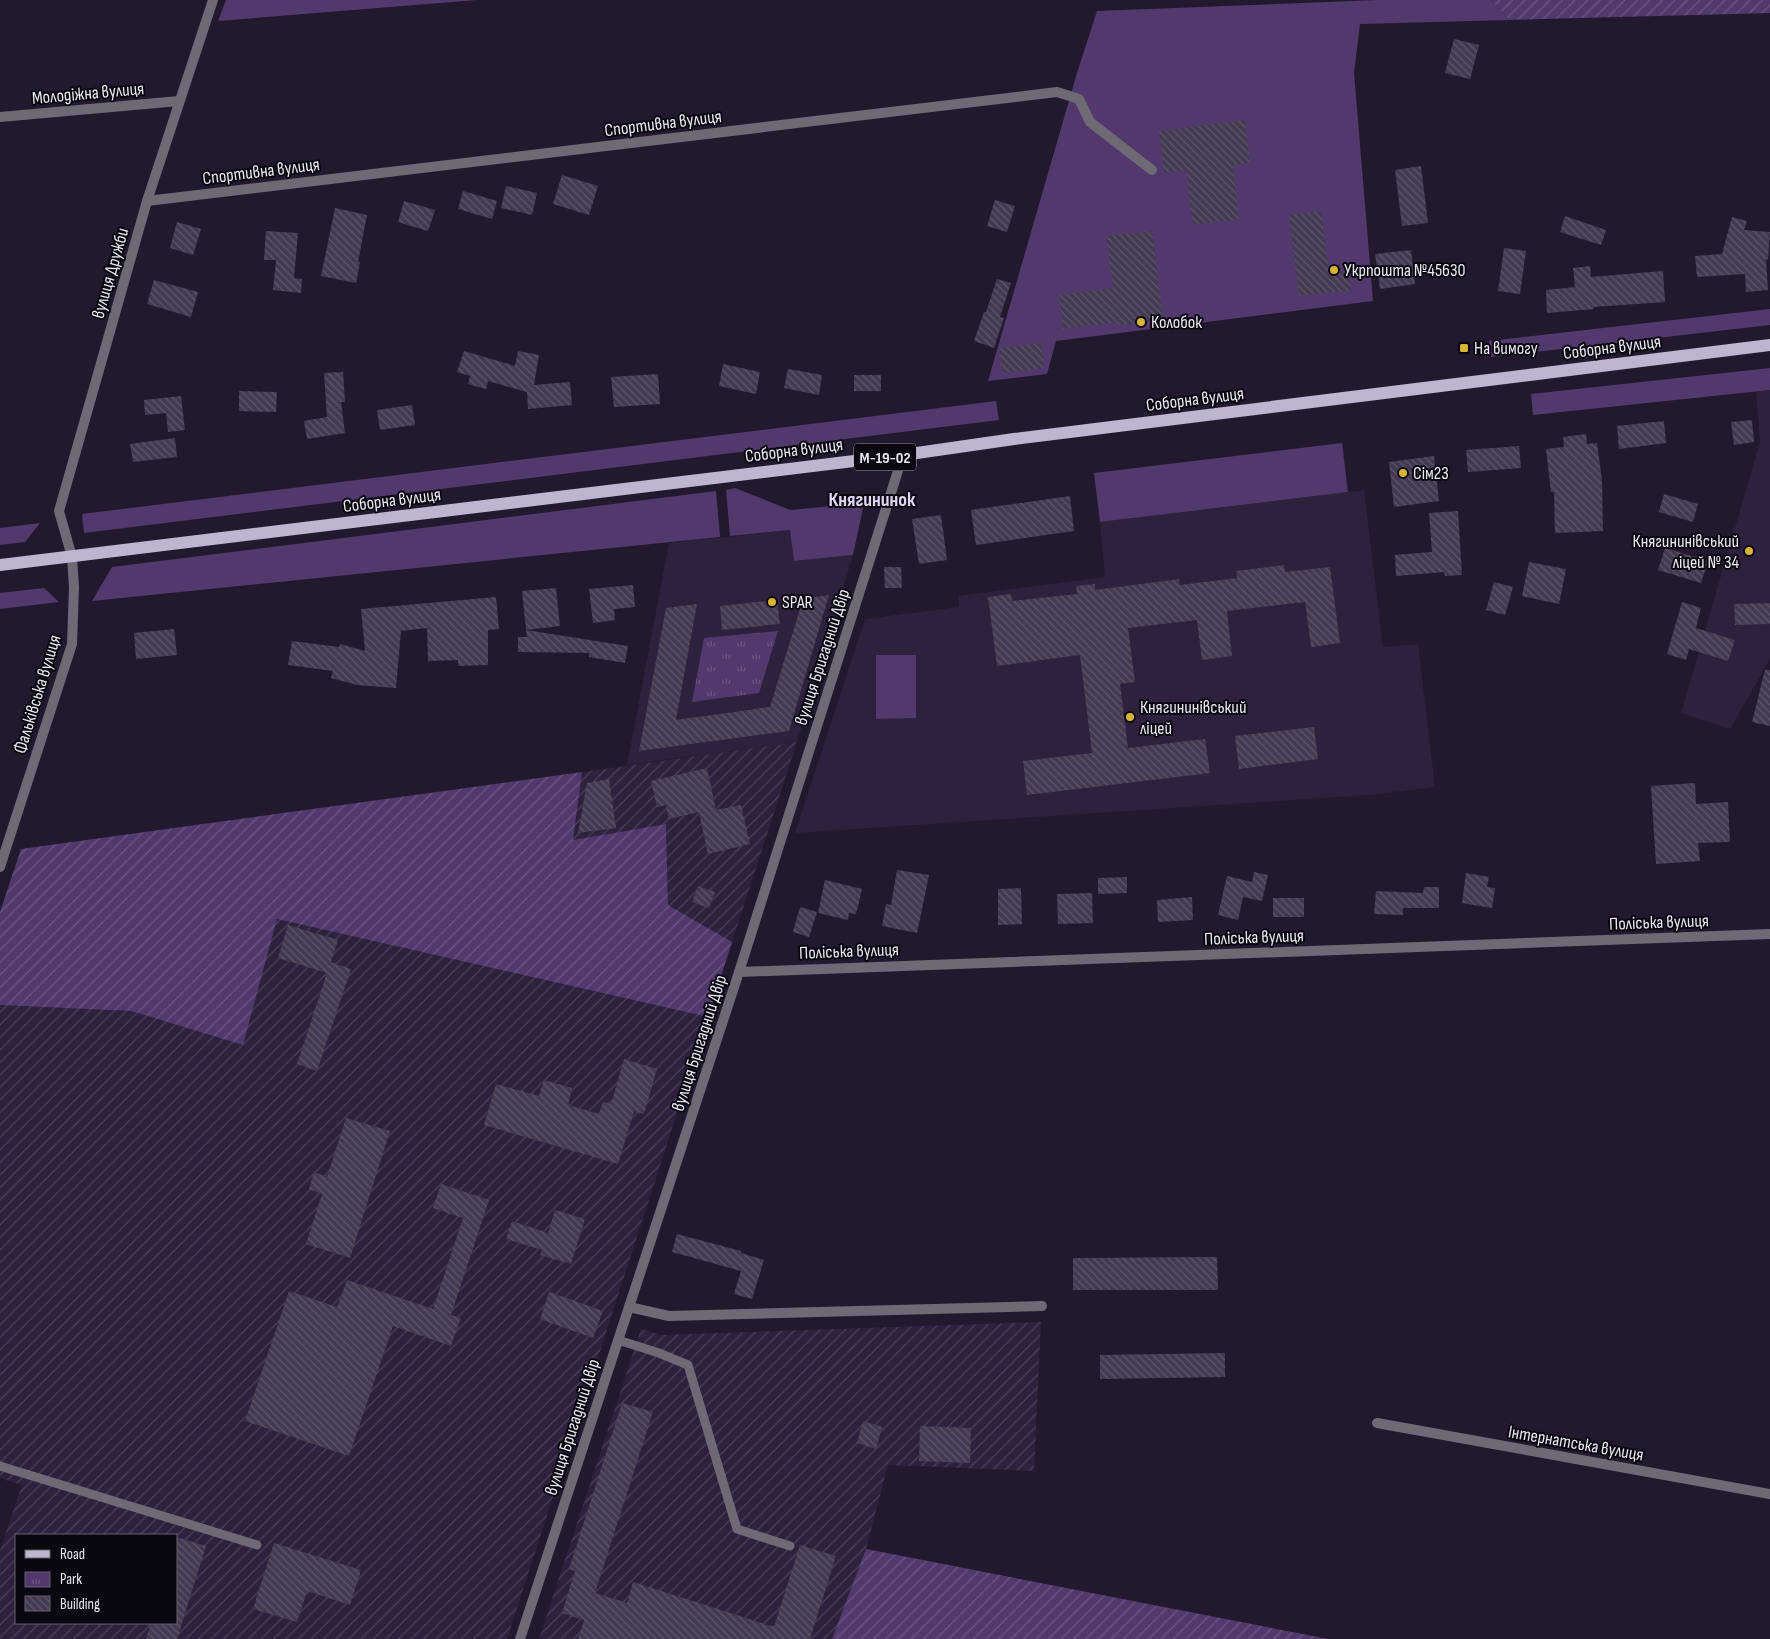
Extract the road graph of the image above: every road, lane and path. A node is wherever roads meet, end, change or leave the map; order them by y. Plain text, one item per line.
1 (213, 0) edge
2 (179, 101) junction
3 (0, 117) edge
4 (1152, 170) dead end
5 (147, 201) junction
6 (1770, 345) edge
7 (903, 454) junction
8 (72, 556) junction
9 (0, 565) edge
10 (0, 867) edge
11 (1770, 934) edge
12 (739, 972) junction
13 (1042, 1306) dead end
14 (629, 1307) junction
15 (618, 1340) junction
16 (1377, 1423) dead end
17 (0, 1466) edge
18 (1770, 1494) edge
19 (257, 1545) dead end
20 (790, 1546) dead end
21 (520, 1639) edge

1 - 2 street, вулиця Дружби
2 - 3 street, Молодіжна вулиця
2 - 5 street, вулиця Дружби
4 - 5 street, Спортивна вулиця
5 - 8 street, вулиця Дружби
6 - 7 main road, Соборна вулиця / М-19-02
7 - 8 main road, Соборна вулиця / М-19-02
7 - 12 street, вулиця Бригадний Двір
8 - 9 main road, Соборна вулиця / М-19-02
8 - 10 street, Фальківська вулиця
11 - 12 street, Поліська вулиця
12 - 14 street, вулиця Бригадний Двір
13 - 14 street
14 - 15 street, вулиця Бригадний Двір
15 - 20 lane
15 - 21 street, вулиця Бригадний Двір
16 - 18 street, Інтернатська вулиця
17 - 19 lane

